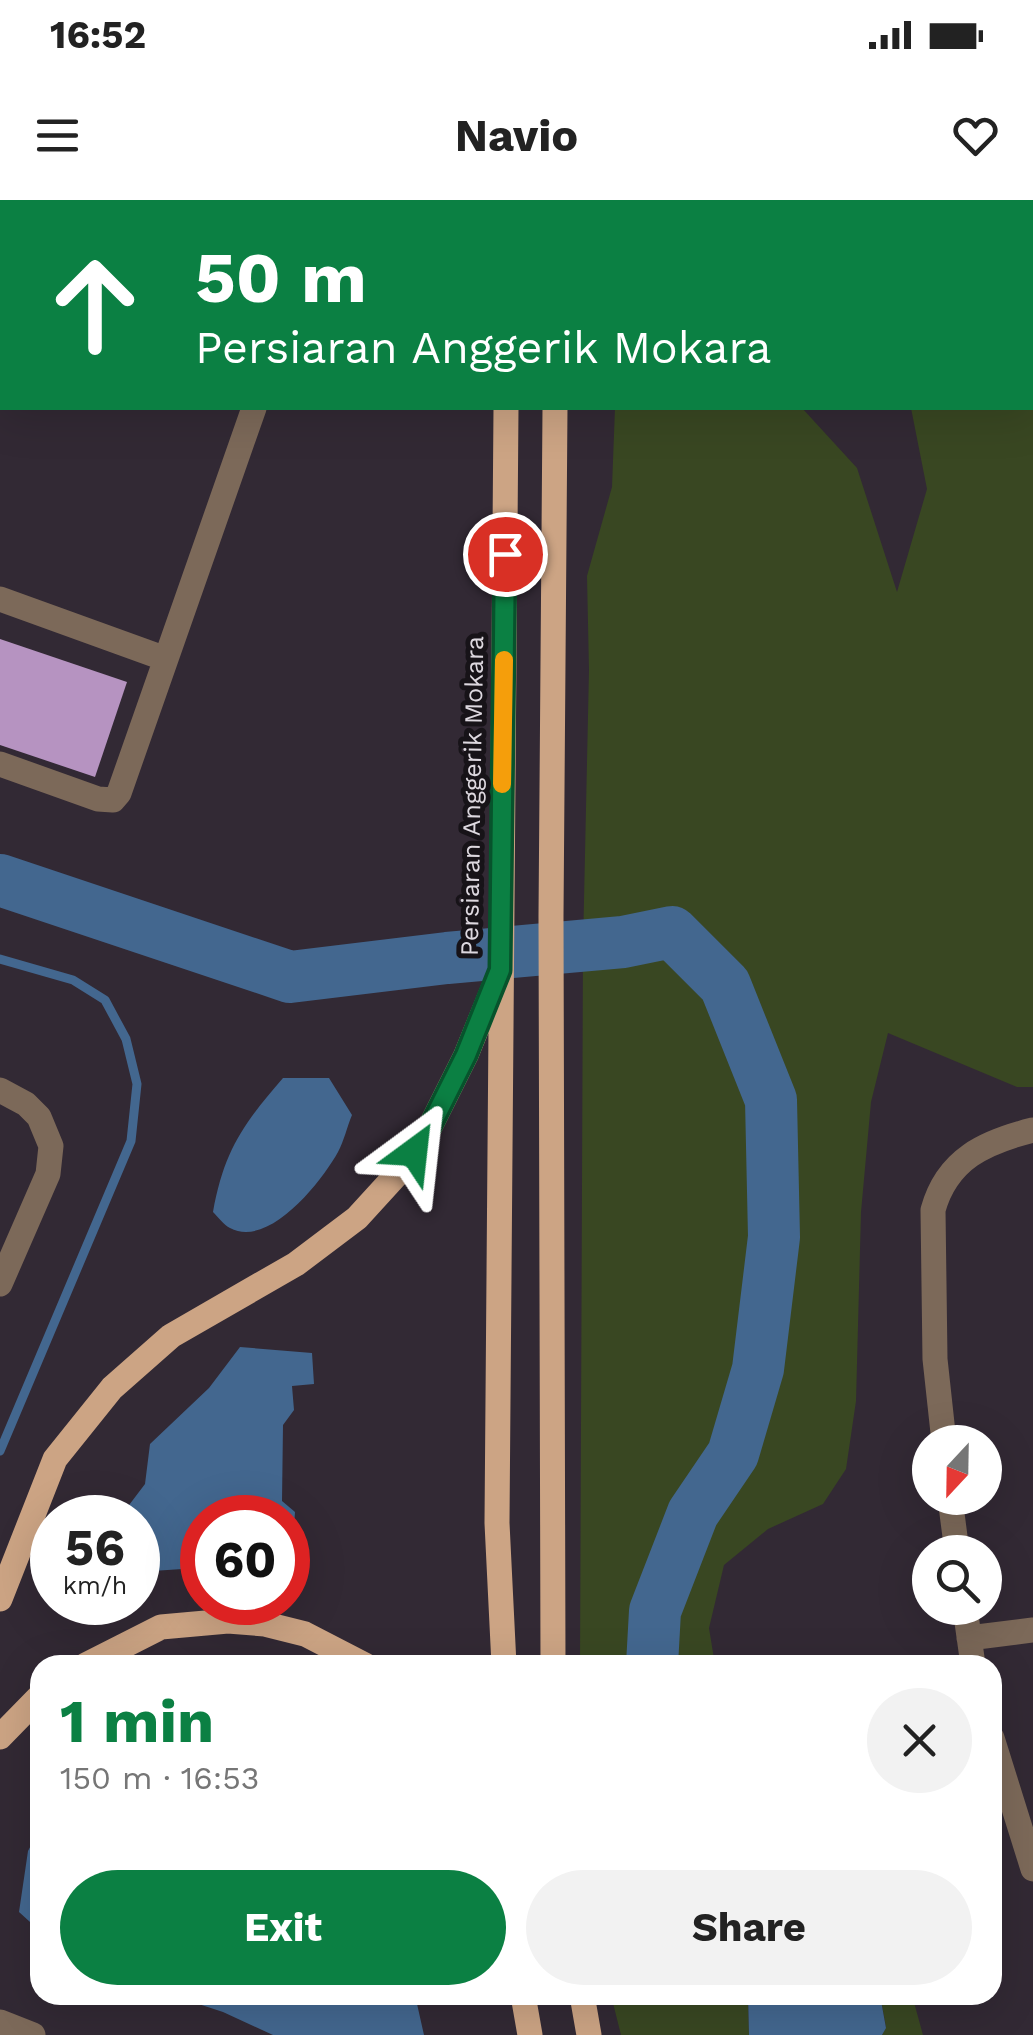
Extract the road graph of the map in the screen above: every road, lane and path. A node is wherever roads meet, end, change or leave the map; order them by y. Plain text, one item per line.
1 (253, 410) edge
2 (506, 410) edge
3 (555, 410) edge
4 (0, 599) edge
5 (166, 659) junction
6 (0, 764) edge
7 (500, 970) junction
8 (0, 1090) edge
9 (1033, 1130) edge
10 (0, 1284) edge
11 (943, 1425) edge
12 (0, 1599) edge
13 (967, 1625) edge
14 (1033, 1630) edge
15 (969, 1638) junction
16 (106, 1655) edge
17 (345, 1655) edge
18 (504, 1655) edge
19 (553, 1655) edge
20 (972, 1655) edge
21 (30, 1706) edge
22 (0, 1738) edge
23 (1002, 1763) edge
24 (1025, 1821) edge
25 (1031, 1859) edge
26 (525, 2005) edge
27 (584, 2005) edge
28 (0, 2022) edge
29 (33, 2035) edge
30 (530, 2035) edge
31 (589, 2035) edge

1 - 5 street
2 - 7 main road, Persiaran Anggerik Mokara
3 - 19 main road
4 - 5 street
5 - 6 street
7 - 12 main road
7 - 18 main road, Persiaran Anggerik Mokara
8 - 10 street
9 - 11 street
13 - 15 street
14 - 15 street
15 - 20 street
16 - 17 main road
21 - 22 main road
23 - 24 street
24 - 25 street
26 - 30 main road
27 - 31 main road
28 - 29 street

